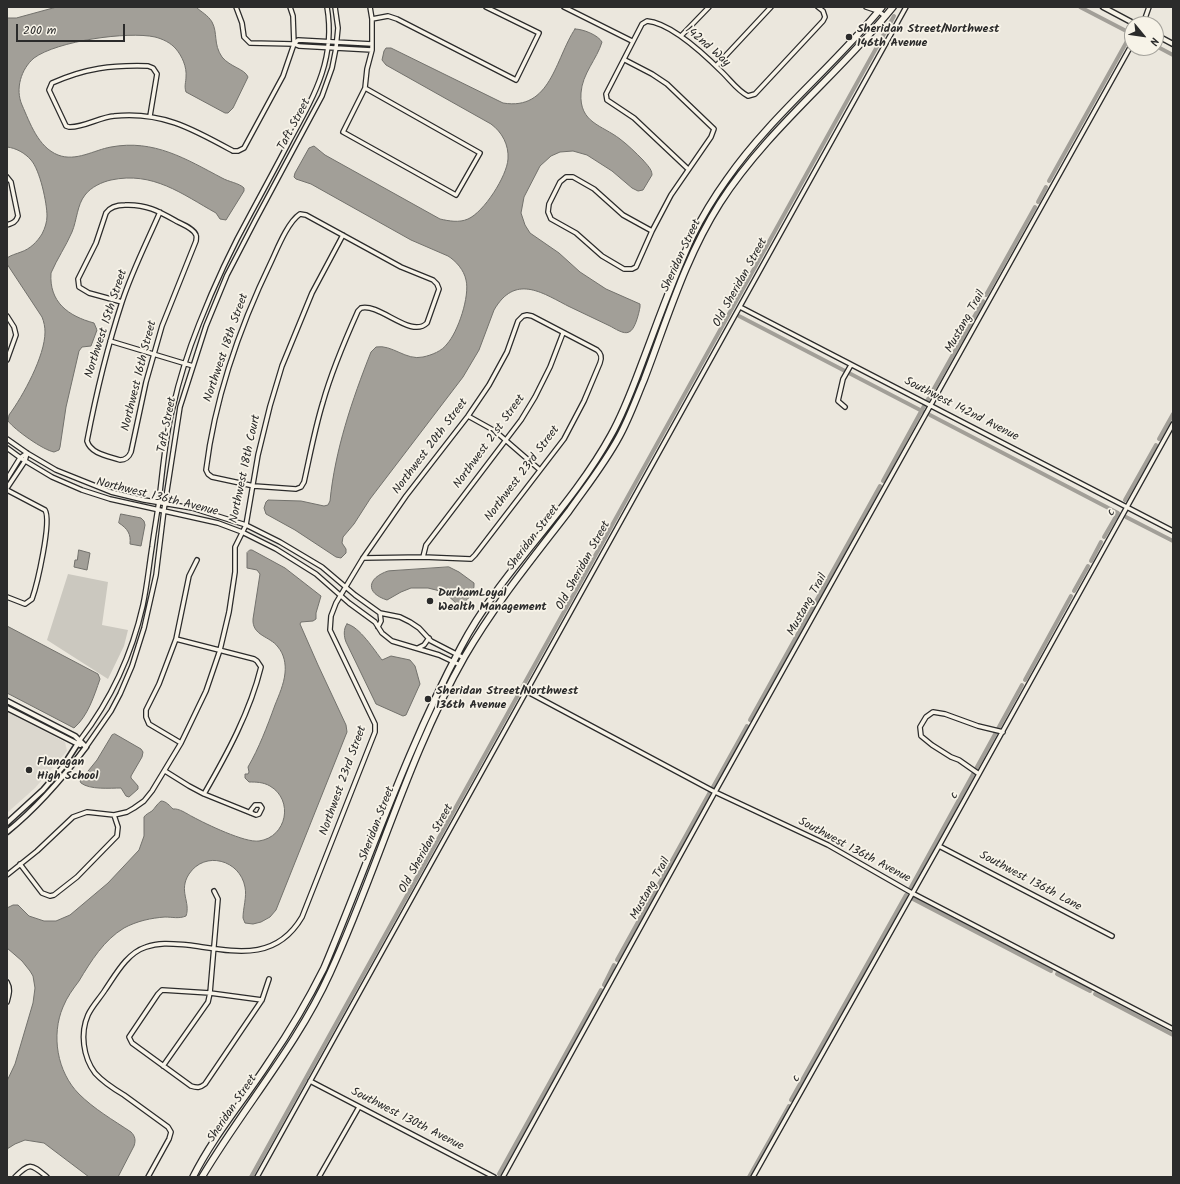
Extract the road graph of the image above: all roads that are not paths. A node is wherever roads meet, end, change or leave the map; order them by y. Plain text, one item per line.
1 (236, 7) edge
2 (290, 7) edge
3 (327, 7) edge
4 (335, 7) edge
5 (370, 7) edge
6 (486, 7) edge
7 (564, 7) edge
8 (709, 7) edge
9 (771, 7) edge
10 (818, 7) edge
11 (866, 7) edge
12 (893, 7) edge
13 (906, 7) edge
14 (1103, 7) edge
15 (878, 8) edge
16 (885, 16) junction
17 (1124, 18) edge
18 (372, 19) junction
19 (681, 36) junction
20 (1164, 39) edge
21 (329, 41) junction
22 (632, 41) junction
23 (337, 42) junction
24 (294, 44) junction
25 (372, 44) junction
26 (1173, 44) edge
27 (328, 47) junction
28 (336, 48) junction
29 (372, 50) junction
30 (1125, 56) edge
31 (625, 60) junction
32 (716, 66) junction
33 (365, 88) junction
34 (150, 116) junction
35 (688, 169) junction
36 (7, 177) edge
37 (160, 212) junction
38 (7, 225) edge
39 (652, 231) junction
40 (343, 235) junction
41 (122, 302) junction
42 (740, 307) junction
43 (7, 316) edge
44 (563, 333) junction
45 (110, 341) junction
46 (154, 354) junction
47 (7, 360) edge
48 (186, 364) junction
49 (851, 365) junction
50 (193, 366) junction
51 (930, 406) junction
52 (845, 407) dead end
53 (468, 416) junction
54 (1173, 424) edge
55 (7, 438) edge
56 (505, 441) junction
57 (7, 448) edge
58 (27, 453) junction
59 (130, 456) joint
60 (20, 458) junction
61 (25, 461) junction
62 (540, 470) junction
63 (7, 479) edge
64 (254, 486) junction
65 (7, 489) edge
66 (159, 502) junction
67 (165, 504) junction
68 (1127, 507) junction
69 (158, 509) junction
70 (164, 510) junction
71 (246, 525) junction
72 (1173, 531) edge
73 (242, 532) junction
74 (423, 557) junction
75 (362, 558) junction
76 (196, 560) dead end
77 (148, 574) junction
78 (156, 575) junction
79 (346, 587) junction
80 (341, 595) junction
81 (7, 597) edge
82 (380, 613) junction
83 (137, 626) junction
84 (378, 627) junction
85 (144, 628) junction
86 (429, 638) junction
87 (176, 639) junction
88 (418, 648) junction
89 (220, 650) junction
90 (458, 654) junction
91 (464, 658) junction
92 (454, 662) junction
93 (460, 665) junction
94 (111, 690) junction
95 (526, 691) junction
96 (120, 694) junction
97 (7, 701) edge
98 (7, 708) edge
99 (1002, 731) junction
100 (80, 740) junction
101 (181, 743) junction
102 (77, 745) junction
103 (86, 747) junction
104 (165, 771) junction
105 (978, 772) junction
106 (715, 792) junction
107 (204, 794) junction
108 (251, 813) dead end
109 (114, 815) junction
110 (7, 823) edge
111 (7, 832) edge
112 (939, 846) junction
113 (20, 864) junction
114 (7, 875) edge
115 (214, 891) dead end
116 (912, 893) junction
117 (1112, 936) dead end
118 (214, 948) junction
119 (269, 979) dead end
120 (7, 982) edge
121 (210, 993) junction
122 (262, 1000) junction
123 (7, 1002) edge
124 (1173, 1029) edge
125 (163, 1066) junction
126 (310, 1081) junction
127 (358, 1106) junction
128 (16, 1177) edge
129 (47, 1177) edge
130 (148, 1177) edge
131 (193, 1177) edge
132 (202, 1177) edge
133 (257, 1177) edge
134 (319, 1177) edge
135 (494, 1177) edge
136 (503, 1177) edge
137 (753, 1177) edge

1 - 24 street
2 - 24 street
3 - 21 street, Taft Street
4 - 23 street, Taft Street
5 - 18 street
6 - 18 street
7 - 22 street
8 - 19 street
9 - 32 street
10 - 32 street, 142nd Way
11 - 15 street
12 - 16 main road, Sheridan Street
13 - 42 street, Old Sheridan Street
14 - 17 street
15 - 16 street
15 - 90 main road, Sheridan Street
16 - 91 main road, Sheridan Street
18 - 25 street
19 - 22 street, 142nd Way
19 - 32 street, 142nd Way
20 - 26 street
21 - 23 street
21 - 24 street
21 - 27 street, Taft Street
22 - 31 street
23 - 25 street
23 - 28 street, Taft Street
24 - 27 street
24 - 34 street
25 - 29 street
27 - 28 street
27 - 48 street, Taft Street
28 - 29 street
28 - 50 street, Taft Street
29 - 33 street
30 - 51 street, Mustang Trail
31 - 35 street
31 - 35 street
33 - 33 street
34 - 34 street
35 - 39 street
36 - 38 street
37 - 41 street, Northwest 15th Street
37 - 41 street
37 - 46 street, Northwest 16th Street
39 - 39 street
40 - 64 street, Northwest 18th Court
40 - 64 street, Northwest 18th Street
40 - 64 street
41 - 45 street, Northwest 15th Street
42 - 49 street, Southwest 142nd Avenue
42 - 95 street, Old Sheridan Street
43 - 47 street
44 - 53 street, Northwest 20th Street
44 - 56 street, Northwest 21st Street
44 - 62 street, Northwest 23rd Street
45 - 46 street
45 - 59 street, Northwest 15th Street
46 - 48 street
46 - 59 street, Northwest 16th Street
48 - 50 street
48 - 66 street, Taft Street
49 - 51 street, Southwest 142nd Avenue
49 - 52 street
50 - 67 street, Taft Street
51 - 68 street, Southwest 142nd Avenue
51 - 106 street, Mustang Trail
53 - 56 street
53 - 75 street, Northwest 20th Street
54 - 68 street, c
55 - 58 street, Northwest 136th Avenue
56 - 62 street
56 - 74 street, Northwest 21st Street
57 - 60 street, Northwest 136th Avenue
58 - 60 street
58 - 61 street
58 - 66 street, Northwest 136th Avenue
60 - 61 street, Northwest 136th Avenue
60 - 63 street
61 - 65 street
61 - 69 street, Northwest 136th Avenue
62 - 74 street, Northwest 23rd Street
64 - 71 street, Northwest 18th Court
65 - 81 street
66 - 67 street, Northwest 136th Avenue
66 - 69 street, Taft Street
67 - 70 street, Taft Street
67 - 71 street, Northwest 136th Avenue
68 - 72 street, Southwest 142nd Avenue
68 - 99 street, c
69 - 70 street, Northwest 136th Avenue
69 - 77 street, Taft Street
70 - 73 street, Northwest 136th Avenue
70 - 78 street, Taft Street
71 - 73 street, Northwest 18th Court
71 - 79 street, Northwest 136th Avenue
73 - 80 street, Northwest 136th Avenue
73 - 89 street, Northwest 18th Court
74 - 75 street
75 - 79 street, Northwest 20th Street
76 - 87 street
77 - 78 street
77 - 83 street, Taft Street
78 - 85 street, Taft Street
79 - 80 street, Northwest 23rd Street
79 - 82 street, Northwest 136th Avenue
80 - 84 street, Northwest 136th Avenue
80 - 118 street, Northwest 23rd Street
82 - 84 street
82 - 86 street, Northwest 136th Avenue
83 - 85 street
83 - 94 street, Taft Street
84 - 88 street, Northwest 136th Avenue
85 - 96 street, Taft Street
86 - 88 street
86 - 90 street, Northwest 136th Avenue
87 - 89 street
87 - 101 street
88 - 92 street, Northwest 136th Avenue
89 - 101 street, Northwest 18th Court
89 - 107 street
90 - 91 street, Northwest 136th Avenue
90 - 92 main road, Sheridan Street
91 - 93 main road, Sheridan Street
92 - 93 street, Northwest 136th Avenue
92 - 131 main road, Sheridan Street
93 - 132 main road, Sheridan Street
94 - 96 street
94 - 100 street, Taft Street
95 - 106 street, Southwest 136th Avenue
95 - 126 street, Old Sheridan Street
96 - 103 street, Taft Street
97 - 100 street
98 - 102 street
99 - 105 street, c
99 - 105 street
100 - 102 street, Taft Street
100 - 103 street
101 - 104 street, Northwest 18th Court
102 - 103 street
102 - 110 street, Taft Street
103 - 111 street, Taft Street
104 - 107 street
104 - 109 street, Northwest 18th Court
105 - 112 street, c
106 - 116 street, Southwest 136th Avenue
106 - 136 street, Mustang Trail
107 - 108 street
109 - 113 street, Northwest 18th Court
109 - 113 street
112 - 116 street, c
112 - 117 street, Southwest 136th Lane
113 - 114 street, Northwest 18th Court
115 - 118 street
116 - 124 street, Southwest 136th Avenue
116 - 137 street, c
118 - 121 street
118 - 130 street
119 - 122 street
120 - 123 street
121 - 122 street
121 - 125 street
121 - 125 street
122 - 125 street
126 - 127 street, Southwest 130th Avenue
126 - 133 street, Old Sheridan Street
127 - 134 street
127 - 135 street, Southwest 130th Avenue
128 - 129 street

